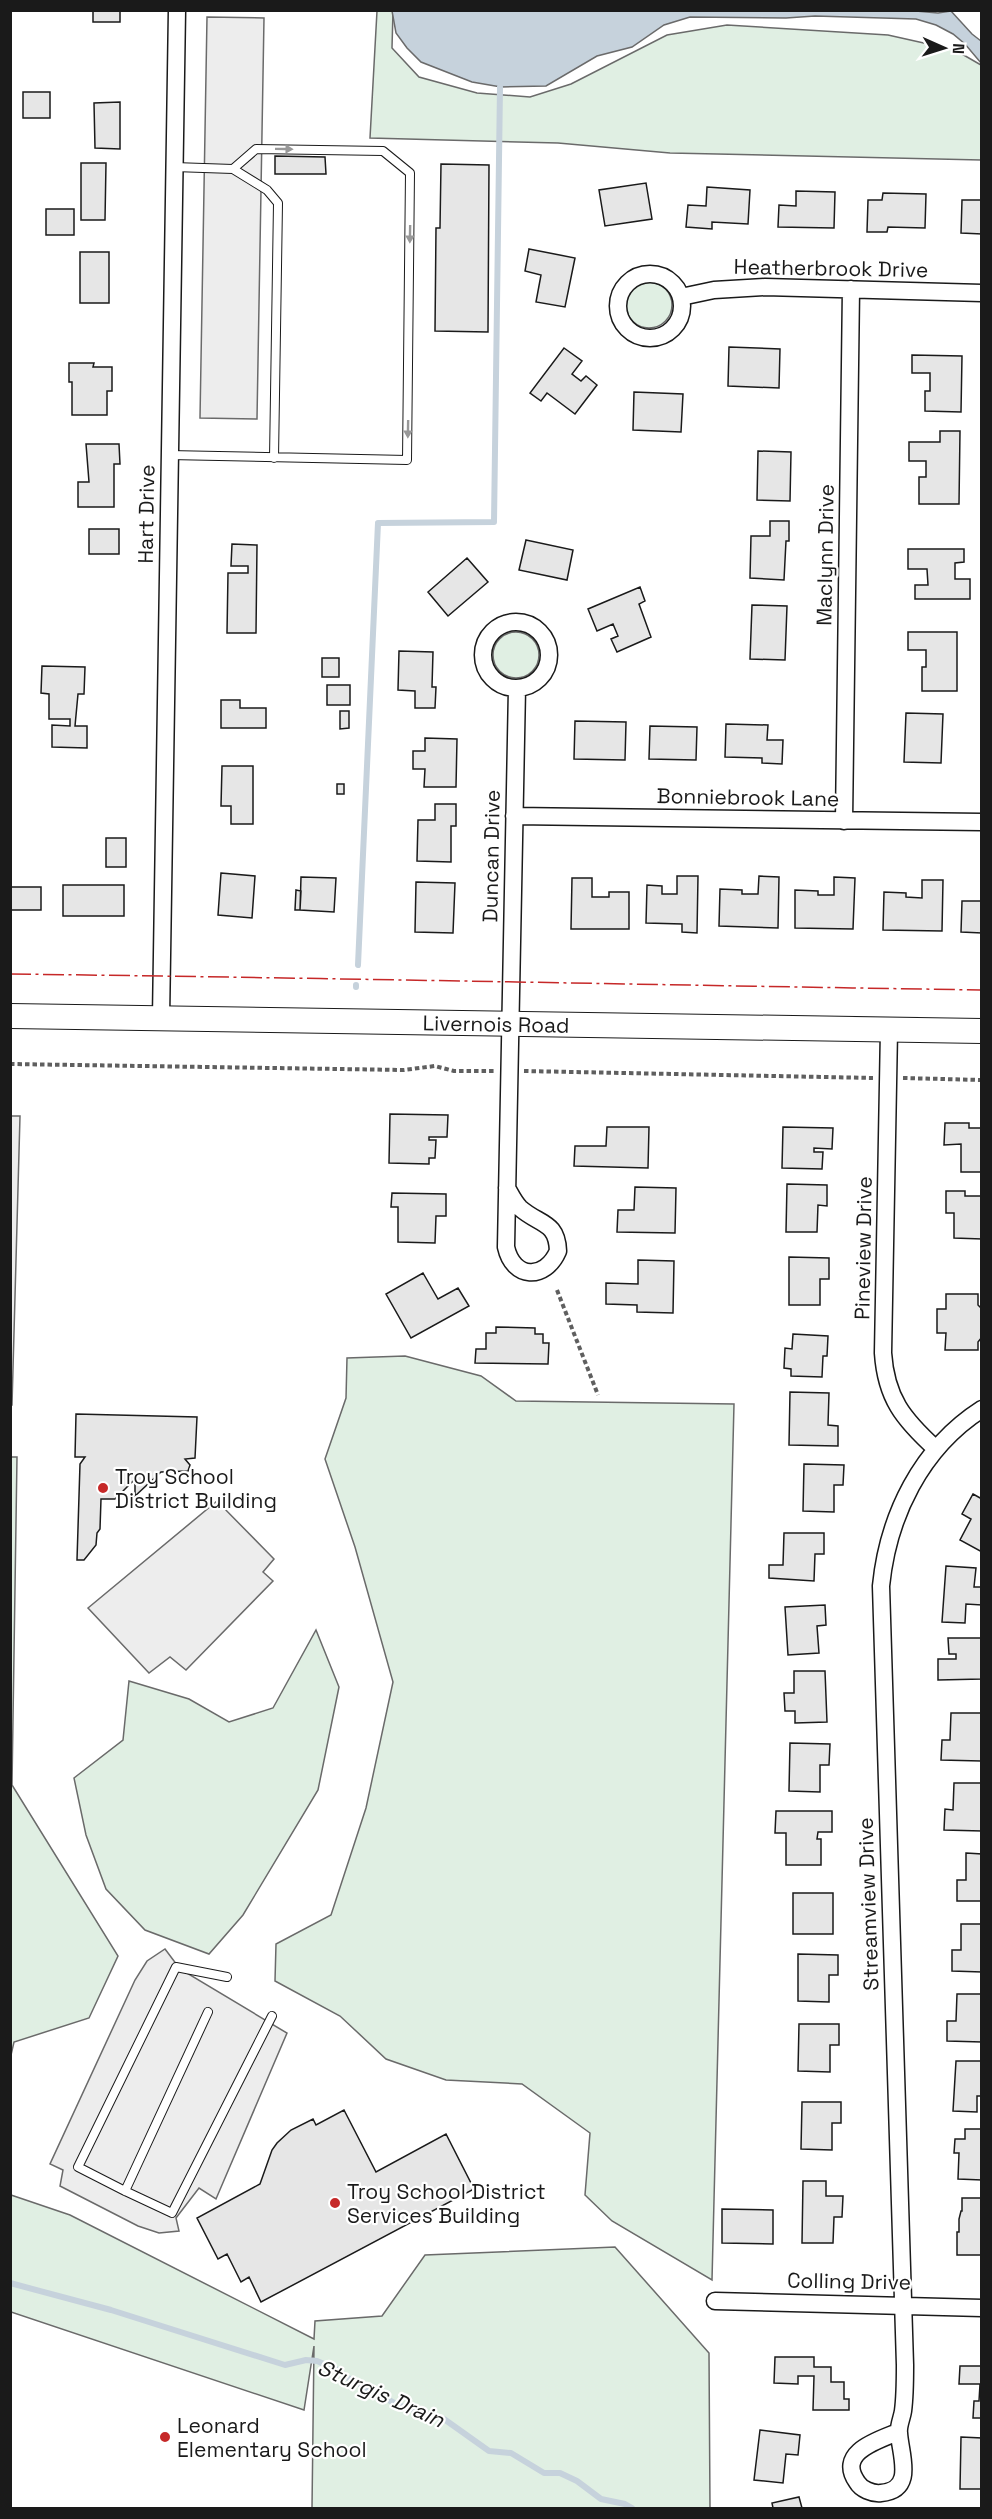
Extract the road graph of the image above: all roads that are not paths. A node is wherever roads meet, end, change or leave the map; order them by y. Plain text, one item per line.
1 (177, 10) edge
2 (174, 167) junction
3 (233, 169) junction
4 (851, 289) junction
5 (981, 292) edge
6 (681, 297) dead end
7 (169, 455) junction
8 (274, 458) junction
9 (517, 688) junction
10 (514, 816) junction
11 (844, 821) junction
12 (981, 822) edge
13 (10, 1016) edge
14 (161, 1018) junction
15 (510, 1024) junction
16 (889, 1030) junction
17 (981, 1031) edge
18 (507, 1188) junction
19 (981, 1409) edge
20 (936, 1449) junction
21 (227, 1977) dead end
22 (208, 2012) dead end
23 (272, 2016) dead end
24 (125, 2191) junction
25 (715, 2301) dead end
26 (904, 2305) junction
27 (981, 2308) edge
28 (898, 2432) dead end

1 - 2 street, Hart Drive
2 - 3 lane
2 - 7 street, Hart Drive
3 - 8 lane
3 -> 8 lane
4 - 5 street, Heatherbrook Drive
4 - 6 street, Heatherbrook Drive
4 - 11 street, Maclynn Drive
7 - 8 lane
7 - 14 street, Hart Drive
9 - 9 street
9 - 10 street, Duncan Drive
10 - 11 street, Bonniebrook Lane
10 - 15 street, Duncan Drive
11 - 12 street, Bonniebrook Lane
13 - 14 main road, Livernois Road
14 - 15 main road, Livernois Road
15 - 16 main road, Livernois Road
15 - 18 street, Duncan Drive
16 - 17 main road, Livernois Road
16 - 20 street, Pineview Drive
18 - 18 street, Duncan Drive
19 - 20 street, Streamview Drive
20 - 26 street, Streamview Drive
21 - 24 lane
22 - 24 lane
23 - 24 lane
25 - 26 street, Colling Drive
26 - 27 street, Colling Drive
26 - 28 street, Streamview Drive

